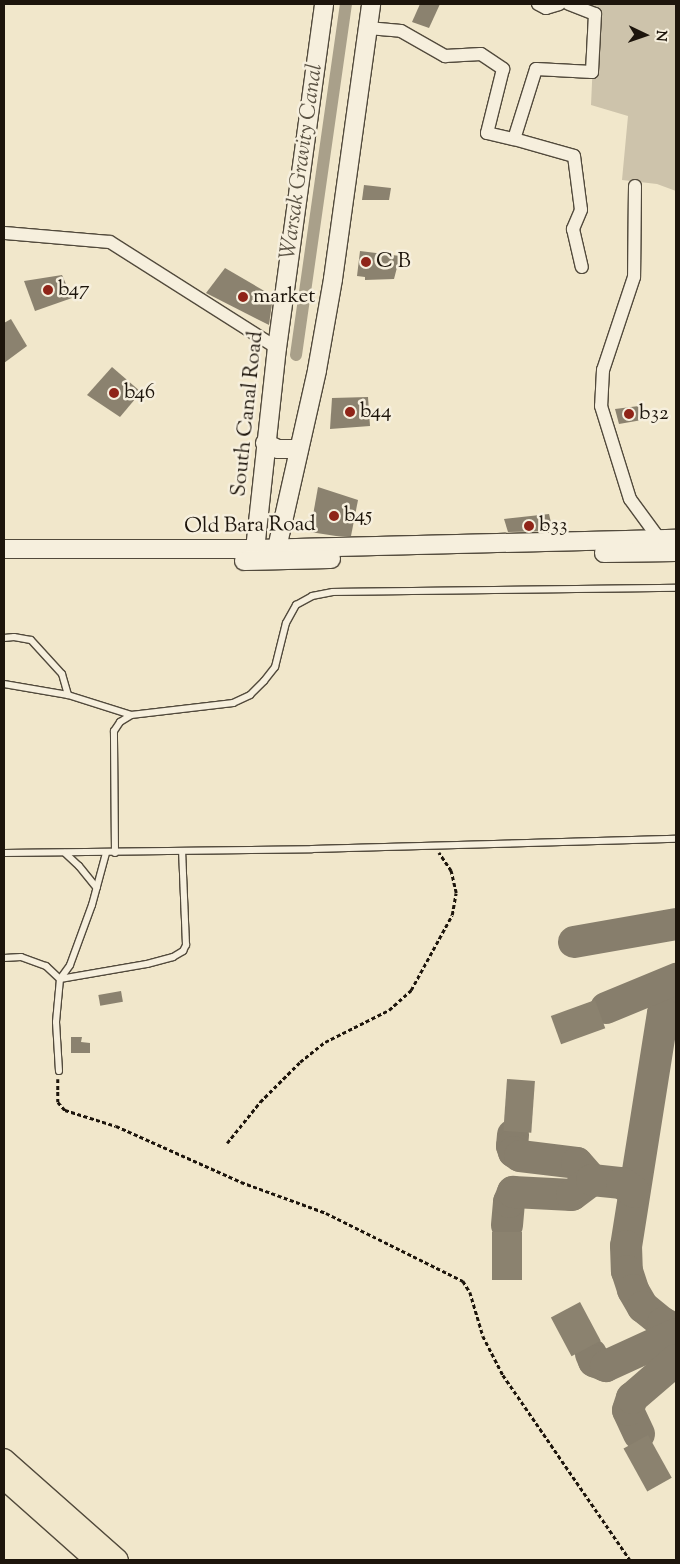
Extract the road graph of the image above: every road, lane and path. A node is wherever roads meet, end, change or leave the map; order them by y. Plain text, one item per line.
1 (324, 4) edge
2 (371, 4) edge
3 (538, 4) edge
4 (560, 4) edge
5 (569, 4) edge
6 (368, 28) junction
7 (514, 139) junction
8 (635, 186) dead end
9 (4, 233) edge
10 (582, 268) dead end
11 (277, 348) junction
12 (265, 443) junction
13 (299, 449) junction
14 (669, 536) edge
15 (4, 549) edge
16 (553, 549) junction
17 (676, 552) edge
18 (264, 555) junction
19 (4, 558) edge
20 (676, 588) edge
21 (4, 638) edge
22 (4, 684) edge
23 (68, 695) junction
24 (131, 715) junction
25 (676, 840) edge
26 (434, 846) junction
27 (182, 851) junction
28 (4, 853) edge
29 (65, 853) junction
30 (106, 853) junction
31 (114, 853) junction
32 (97, 888) junction
33 (4, 958) edge
34 (60, 978) junction
35 (59, 1071) joint
36 (227, 1143) dead end
37 (4, 1458) edge
38 (4, 1479) edge
39 (95, 1560) edge
40 (118, 1560) edge
41 (630, 1560) edge

1 - 11 main road, South Canal Road
2 - 6 main road
3 - 4 street
5 - 7 street
6 - 7 street
6 - 13 main road
7 - 10 street
8 - 14 street
9 - 11 street
11 - 12 main road, South Canal Road
12 - 13 main road
12 - 18 main road, South Canal Road
13 - 18 main road
14 - 16 main road, Old Bara Road
15 - 18 main road, Old Bara Road
16 - 17 main road
16 - 18 main road, Old Bara Road
18 - 19 main road
20 - 24 lane
21 - 23 lane
22 - 23 lane
23 - 24 lane
24 - 31 lane
25 - 26 lane
26 - 27 lane
26 - 36 path
27 - 31 lane
27 - 34 lane
28 - 29 lane
29 - 30 lane
29 - 32 lane
30 - 31 lane
30 - 32 lane
32 - 34 lane
33 - 34 lane
34 - 35 lane
35 - 41 path
37 - 40 main road
38 - 39 main road

